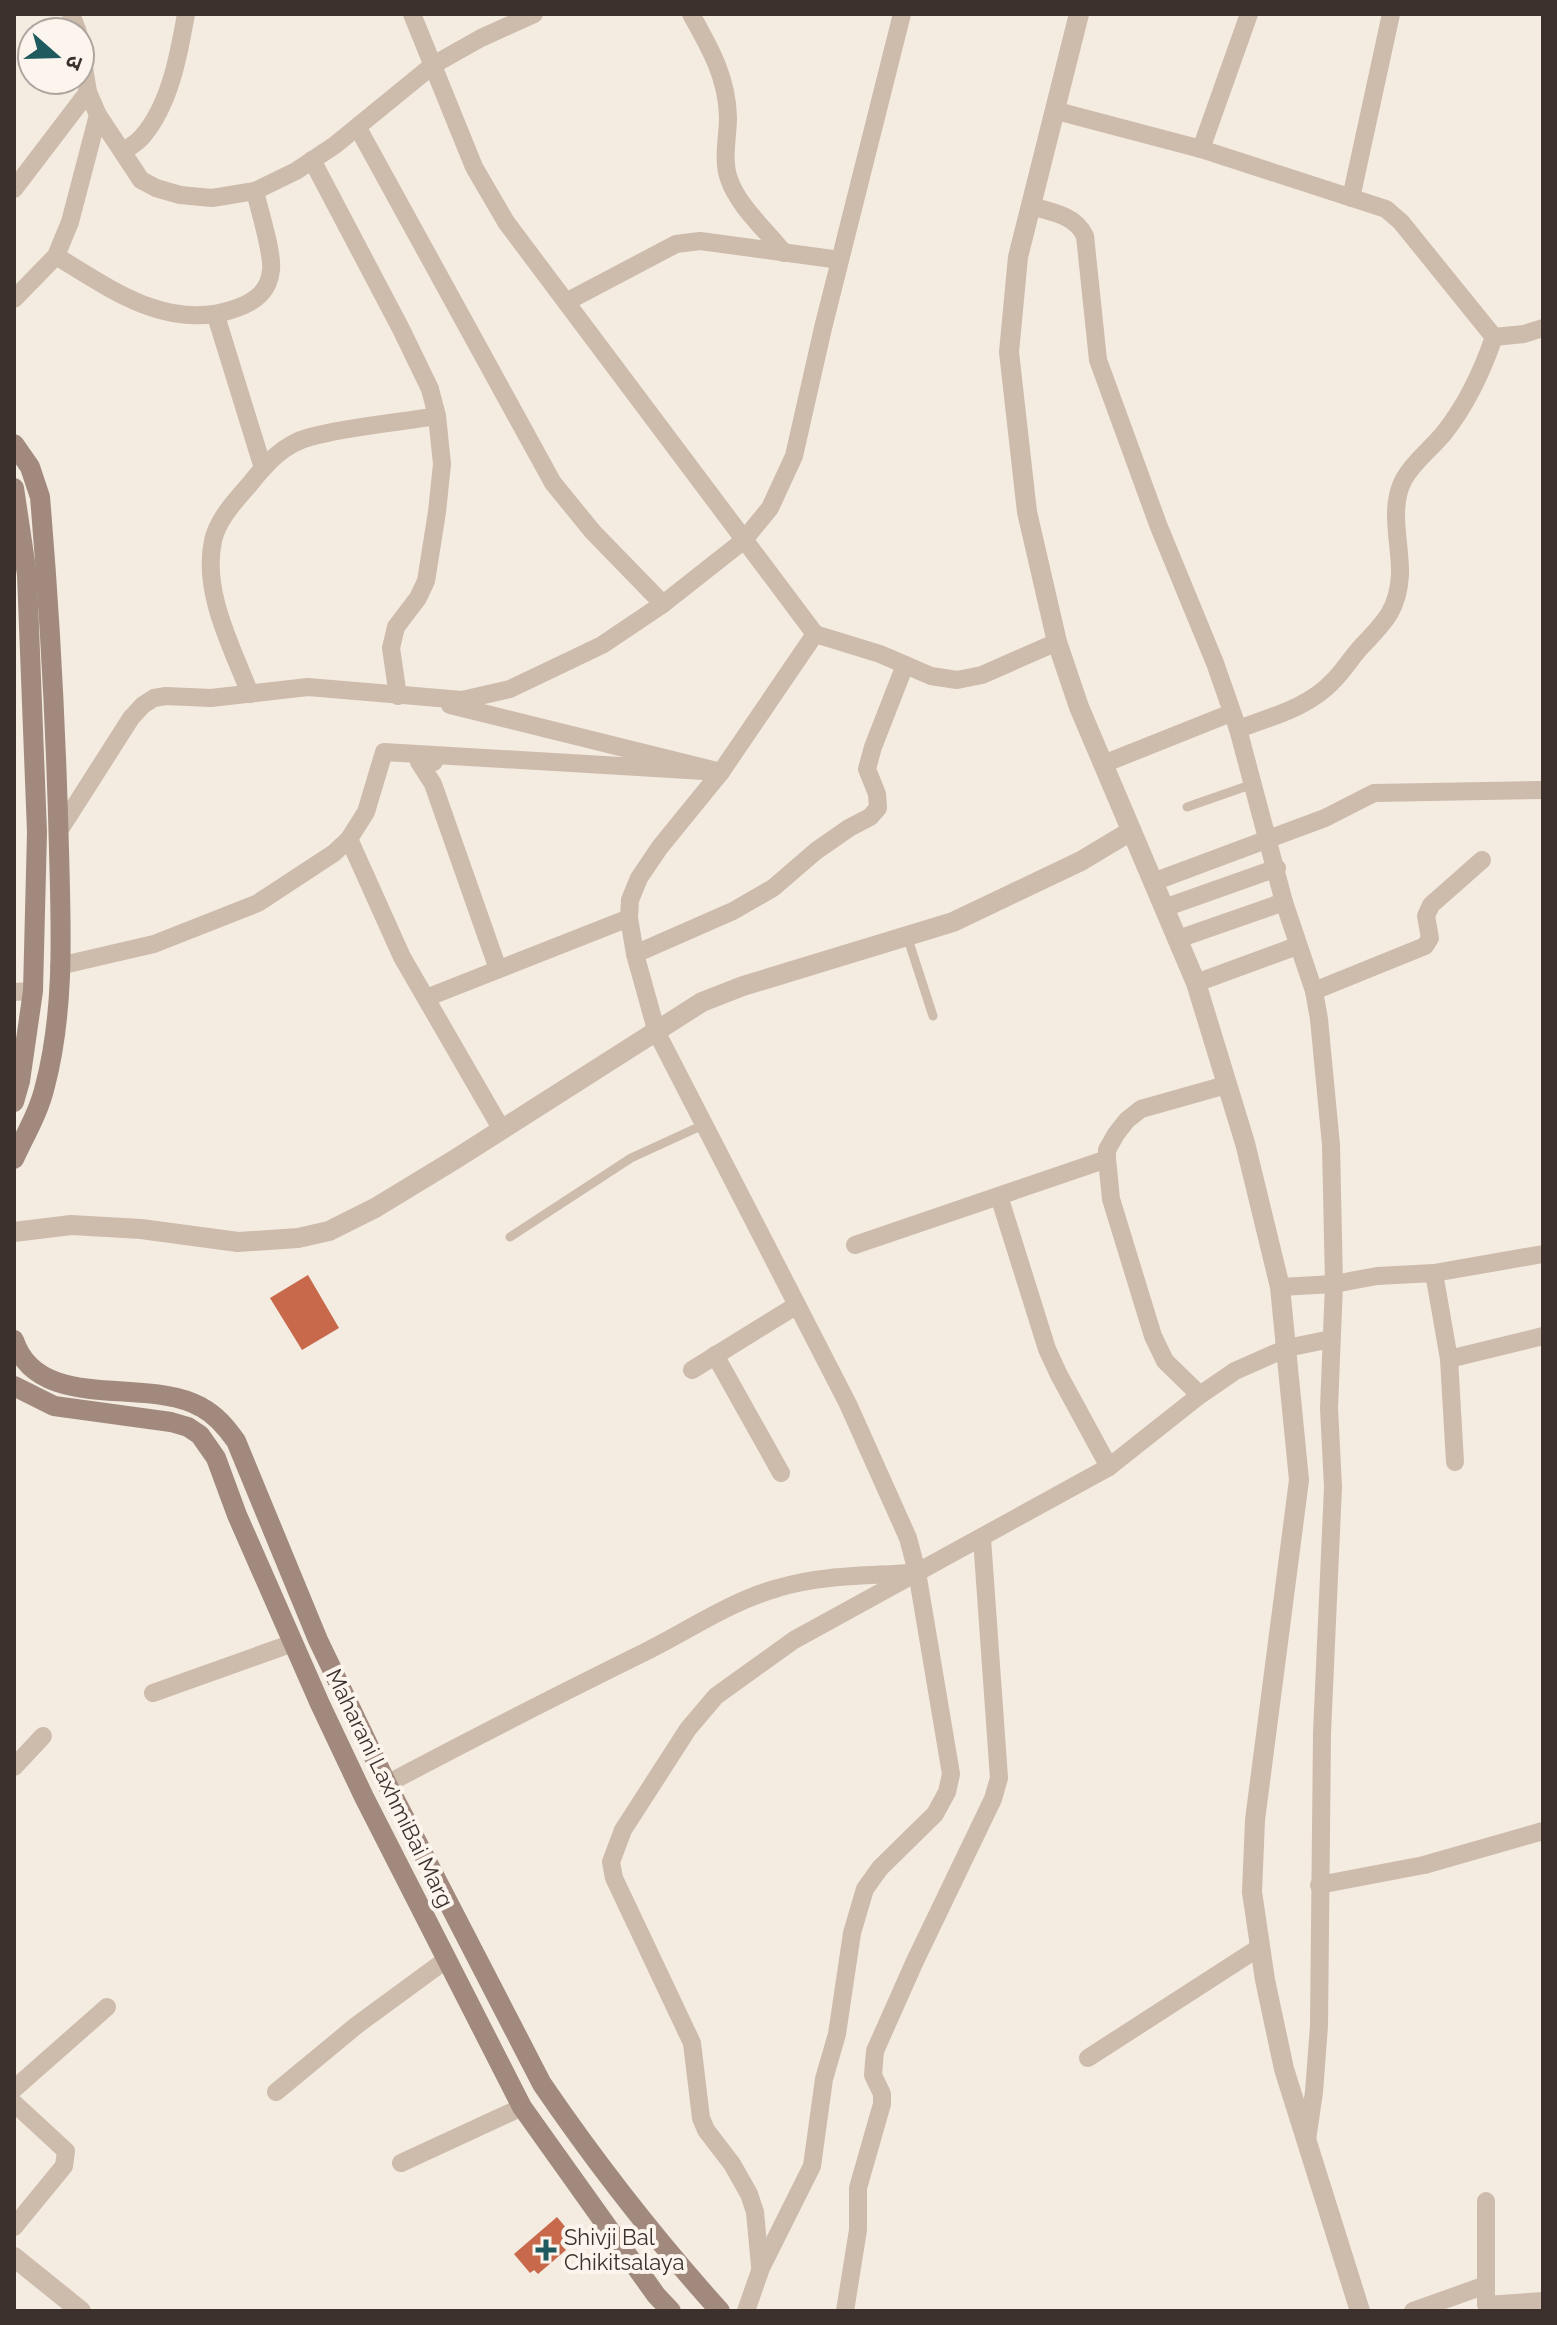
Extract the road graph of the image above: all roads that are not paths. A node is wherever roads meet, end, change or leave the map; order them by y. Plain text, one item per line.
1 (186, 14) edge
2 (412, 14) edge
3 (534, 14) edge
4 (691, 14) edge
5 (902, 14) edge
6 (1079, 14) edge
7 (1249, 14) edge
8 (1391, 14) edge
9 (433, 65) junction
10 (85, 96) edge
11 (90, 96) edge
12 (1057, 111) junction
13 (98, 115) junction
14 (358, 128) junction
15 (1201, 149) junction
16 (123, 152) junction
17 (312, 160) junction
18 (14, 189) edge
19 (255, 191) junction
20 (1351, 198) junction
21 (1031, 206) junction
22 (784, 253) junction
23 (56, 256) junction
24 (840, 260) junction
25 (14, 299) edge
26 (566, 302) junction
27 (216, 316) junction
28 (1543, 328) edge
29 (1494, 337) junction
30 (437, 416) junction
31 (14, 444) edge
32 (263, 468) junction
33 (15, 492) edge
34 (743, 541) junction
35 (663, 604) junction
36 (815, 634) junction
37 (1057, 642) junction
38 (905, 665) junction
39 (250, 694) junction
40 (398, 696) junction
41 (420, 698) junction
42 (1234, 721) junction
43 (1103, 764) junction
44 (721, 772) junction
45 (1253, 784) junction
46 (1543, 790) edge
47 (1187, 807) dead end
48 (59, 831) junction
49 (1131, 831) junction
50 (349, 839) junction
51 (1268, 840) junction
52 (1482, 860) dead end
53 (1277, 868) junction
54 (1153, 882) junction
55 (1284, 902) junction
56 (1164, 908) junction
57 (629, 918) junction
58 (907, 935) junction
59 (1178, 939) junction
60 (1297, 946) junction
61 (635, 954) junction
62 (59, 966) junction
63 (498, 969) junction
64 (1196, 983) junction
65 (24, 991) edge
66 (1314, 991) junction
67 (426, 998) junction
68 (933, 1016) dead end
69 (657, 1033) junction
70 (1226, 1085) junction
71 (14, 1102) edge
72 (703, 1125) junction
73 (502, 1130) junction
74 (14, 1159) edge
75 (1107, 1159) junction
76 (999, 1196) junction
77 (14, 1232) edge
78 (510, 1237) dead end
79 (855, 1245) dead end
80 (1543, 1254) edge
81 (1434, 1273) junction
82 (1334, 1284) junction
83 (1280, 1287) junction
84 (797, 1305) junction
85 (1543, 1336) edge
86 (1331, 1339) junction
87 (14, 1340) edge
88 (1287, 1348) junction
89 (715, 1355) junction
90 (1449, 1359) junction
91 (692, 1370) dead end
92 (14, 1386) edge
93 (1200, 1395) junction
94 (1455, 1462) dead end
95 (1109, 1467) junction
96 (781, 1473) dead end
97 (982, 1539) junction
98 (917, 1572) junction
99 (293, 1643) junction
100 (153, 1693) dead end
101 (43, 1736) dead end
102 (14, 1767) edge
103 (387, 1784) junction
104 (1543, 1831) edge
105 (1319, 1885) junction
106 (1260, 1947) junction
107 (447, 1959) junction
108 (107, 2007) dead end
109 (1088, 2058) dead end
110 (14, 2089) edge
111 (276, 2092) dead end
112 (14, 2103) edge
113 (522, 2107) junction
114 (1307, 2140) junction
115 (401, 2163) dead end
116 (1486, 2201) dead end
117 (14, 2227) edge
118 (14, 2257) edge
119 (761, 2268) junction
120 (1486, 2285) junction
121 (1543, 2301) edge
122 (81, 2311) edge
123 (671, 2311) edge
124 (720, 2311) edge
125 (746, 2311) edge
126 (845, 2311) edge
127 (1360, 2311) edge
128 (1413, 2311) edge

1 - 16 street
2 - 9 street
3 - 9 street
4 - 22 street
5 - 24 street
6 - 12 street
7 - 15 street
8 - 20 street
9 - 14 street
9 - 26 street
10 - 18 street
11 - 13 street
12 - 15 street
12 - 21 street
13 - 16 street
13 - 23 street
14 - 17 street
14 - 35 street
15 - 20 street
16 - 19 street
17 - 19 street
17 - 30 street
19 - 27 street
20 - 29 street
21 - 37 street
21 - 42 street
22 - 24 street
22 - 26 street
23 - 25 street
23 - 27 street
24 - 34 street
26 - 34 street
27 - 32 street
28 - 29 street
29 - 42 street
30 - 32 street
30 - 40 street
31 - 48 main road
32 - 39 street
33 - 65 main road
34 - 35 street
34 - 36 street
35 - 41 street
36 - 38 street
36 - 44 street
37 - 38 street
37 - 43 street
38 - 61 street
39 - 40 street
39 - 48 street
40 - 41 street
41 - 44 street
42 - 43 street
42 - 45 street
43 - 49 street
44 - 50 street
44 - 57 street
44 - 63 street
45 - 47 lane
45 - 51 street
46 - 51 street
48 - 62 main road
49 - 54 street
49 - 58 street
50 - 62 street
50 - 67 street
51 - 53 street
51 - 54 street
52 - 66 street
53 - 55 street
53 - 56 street
54 - 56 street
55 - 59 street
55 - 60 street
56 - 59 street
57 - 61 street
57 - 63 street
58 - 68 lane
58 - 69 street
59 - 64 street
60 - 64 street
60 - 66 street
61 - 69 street
62 - 74 main road
63 - 67 street
64 - 70 street
65 - 71 main road
66 - 82 street
67 - 73 street
69 - 72 street
69 - 73 street
70 - 75 street
70 - 83 street
72 - 78 lane
72 - 84 street
73 - 77 street
75 - 76 street
75 - 93 street
76 - 79 street
76 - 95 street
80 - 81 street
81 - 82 street
81 - 90 street
82 - 83 street
82 - 86 street
83 - 88 street
84 - 89 street
84 - 98 street
85 - 90 street
86 - 88 street
86 - 105 street
87 - 103 main road
88 - 93 street
88 - 106 street
89 - 91 street
89 - 96 street
90 - 94 street
92 - 99 main road, Maharani LaxhmiBai Marg
93 - 95 street
95 - 97 street
97 - 98 street
97 - 126 street
98 - 103 street
98 - 119 street
98 - 119 street
99 - 100 street
99 - 107 main road, Maharani LaxhmiBai Marg
101 - 102 street
103 - 124 main road
104 - 105 street
105 - 114 street
106 - 109 street
106 - 114 street
107 - 111 street
107 - 113 main road, Maharani LaxhmiBai Marg
108 - 110 street
112 - 117 street
113 - 115 street
113 - 123 main road, Maharani LaxhmiBai Marg
114 - 127 street
116 - 120 street
118 - 122 street
119 - 125 street
120 - 121 street
120 - 128 street

